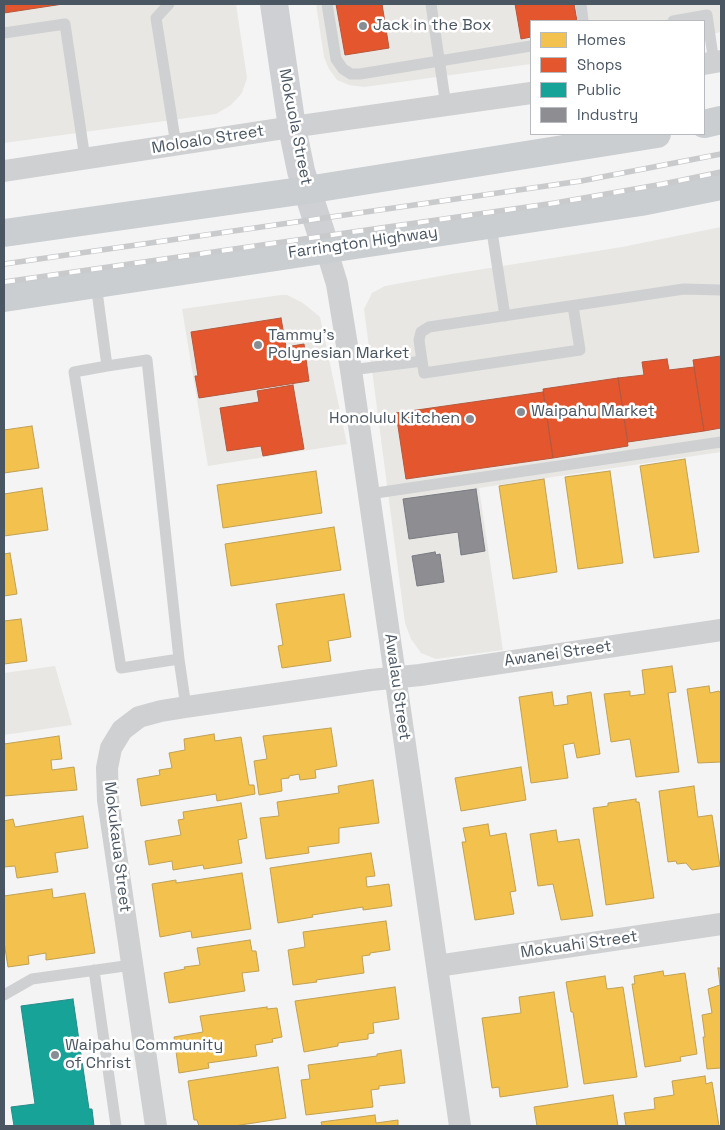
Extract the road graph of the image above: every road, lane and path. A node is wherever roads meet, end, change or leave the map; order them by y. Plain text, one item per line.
1 (170, 4) edge
2 (274, 4) edge
3 (327, 4) edge
4 (431, 4) edge
5 (581, 4) edge
6 (583, 20) edge
7 (680, 20) edge
8 (4, 33) edge
9 (530, 46) edge
10 (440, 61) junction
11 (713, 63) edge
12 (530, 94) edge
13 (446, 106) junction
14 (721, 120) edge
15 (705, 124) edge
16 (292, 127) junction
17 (651, 135) edge
18 (176, 145) junction
19 (85, 159) junction
20 (4, 171) edge
21 (721, 186) edge
22 (307, 190) junction
23 (491, 225) junction
24 (4, 233) edge
25 (326, 248) junction
26 (96, 284) junction
27 (721, 290) edge
28 (4, 298) edge
29 (574, 306) junction
30 (505, 316) junction
31 (422, 361) junction
32 (107, 366) junction
33 (351, 370) junction
34 (721, 442) edge
35 (369, 494) junction
36 (721, 630) edge
37 (179, 659) junction
38 (395, 678) junction
39 (186, 707) junction
40 (721, 924) edge
41 (132, 965) junction
42 (437, 966) junction
43 (94, 970) junction
44 (4, 995) edge
45 (116, 1126) edge
46 (156, 1126) edge
47 (460, 1126) edge

1 - 18 lane
2 - 16 street, Mokuola Street
3 - 10 lane
4 - 10 lane
5 - 6 lane
7 - 11 lane
8 - 19 lane
9 - 10 lane
10 - 13 lane
12 - 13 street, Moloalo Street
13 - 16 street, Moloalo Street
14 - 15 main road
16 - 18 street, Moloalo Street
16 - 22 street, Mokuola Street
17 - 22 main road
18 - 19 street, Moloalo Street
19 - 20 street, Moloalo Street
21 - 23 main road, Farrington Highway
22 - 24 main road
22 - 25 street, Mokuola Street
23 - 25 main road, Farrington Highway
23 - 30 lane
25 - 26 main road, Farrington Highway
25 - 33 street, Awalau Street
26 - 28 main road, Farrington Highway
26 - 32 lane
27 - 29 lane
29 - 30 lane
29 - 31 lane
30 - 31 lane
31 - 33 lane
32 - 37 lane
32 - 37 lane
33 - 35 street, Awalau Street
34 - 35 lane
35 - 38 street, Awalau Street
36 - 38 street, Awanei Street
37 - 39 lane
38 - 39 street, Mokukaua Street
38 - 42 street, Awalau Street
39 - 41 street, Mokukaua Street
40 - 42 street, Mokuahi Street
41 - 43 lane
41 - 46 street, Mokukaua Street
42 - 47 street, Awalau Street
43 - 44 lane
43 - 45 lane

